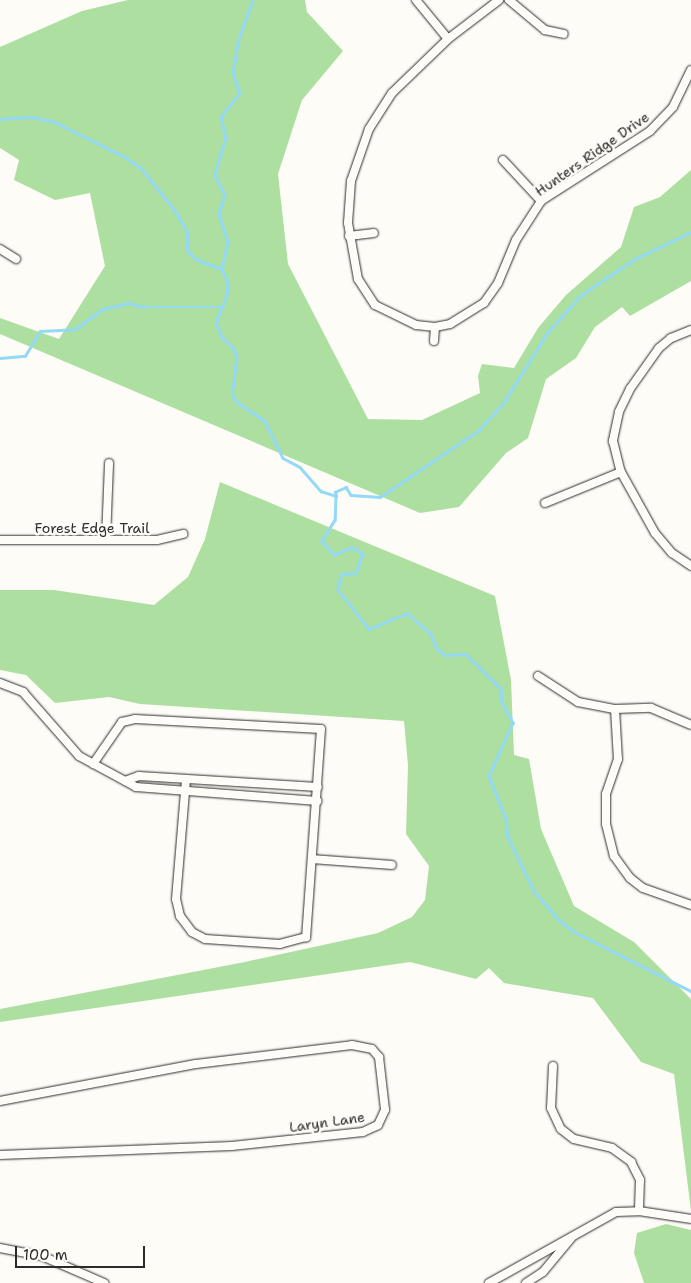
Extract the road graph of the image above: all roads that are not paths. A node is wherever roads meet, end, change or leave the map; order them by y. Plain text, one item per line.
1 (416, 0) edge
2 (499, 0) edge
3 (509, 0) edge
4 (564, 34) dead end
5 (448, 39) junction
6 (691, 70) edge
7 (503, 160) dead end
8 (541, 202) junction
9 (374, 233) dead end
10 (349, 236) junction
11 (0, 249) edge
12 (16, 259) dead end
13 (436, 327) junction
14 (691, 330) edge
15 (434, 341) dead end
16 (108, 463) dead end
17 (621, 472) junction
18 (544, 503) dead end
19 (183, 534) dead end
20 (106, 539) junction
21 (0, 540) edge
22 (691, 566) edge
23 (538, 676) dead end
24 (0, 683) edge
25 (616, 709) junction
26 (691, 725) edge
27 (93, 764) junction
28 (125, 781) junction
29 (186, 781) junction
30 (318, 788) junction
31 (186, 793) junction
32 (317, 801) junction
33 (312, 859) junction
34 (392, 865) dead end
35 (691, 905) edge
36 (553, 1066) dead end
37 (0, 1101) edge
38 (0, 1155) edge
39 (639, 1211) junction
40 (691, 1219) edge
41 (574, 1234) junction
42 (0, 1248) edge
43 (91, 1280) edge
44 (104, 1283) edge
45 (489, 1283) edge
46 (526, 1283) edge

1 - 5 street
2 - 5 street, Hunters Ridge Drive
3 - 4 street
5 - 10 street, Hunters Ridge Drive
6 - 8 street, Hunters Ridge Drive
7 - 8 street
8 - 13 street, Hunters Ridge Drive
9 - 10 street
10 - 13 street, Hunters Ridge Drive
11 - 12 street
13 - 15 street
14 - 17 street
16 - 20 street
17 - 18 street
17 - 22 street
19 - 20 street, Forest Edge Trail
20 - 21 street, Forest Edge Trail
23 - 25 street
24 - 27 street
25 - 26 street
25 - 35 street
27 - 28 street
27 - 30 street
28 - 29 street
28 - 31 street
29 - 30 street
29 - 31 street
30 - 32 street
31 - 32 street
31 - 33 street
32 - 33 street
33 - 34 street
36 - 39 street
37 - 38 street, Laryn Lane
39 - 40 street
39 - 41 street
41 - 45 street
41 - 46 street
42 - 43 street
43 - 44 street

